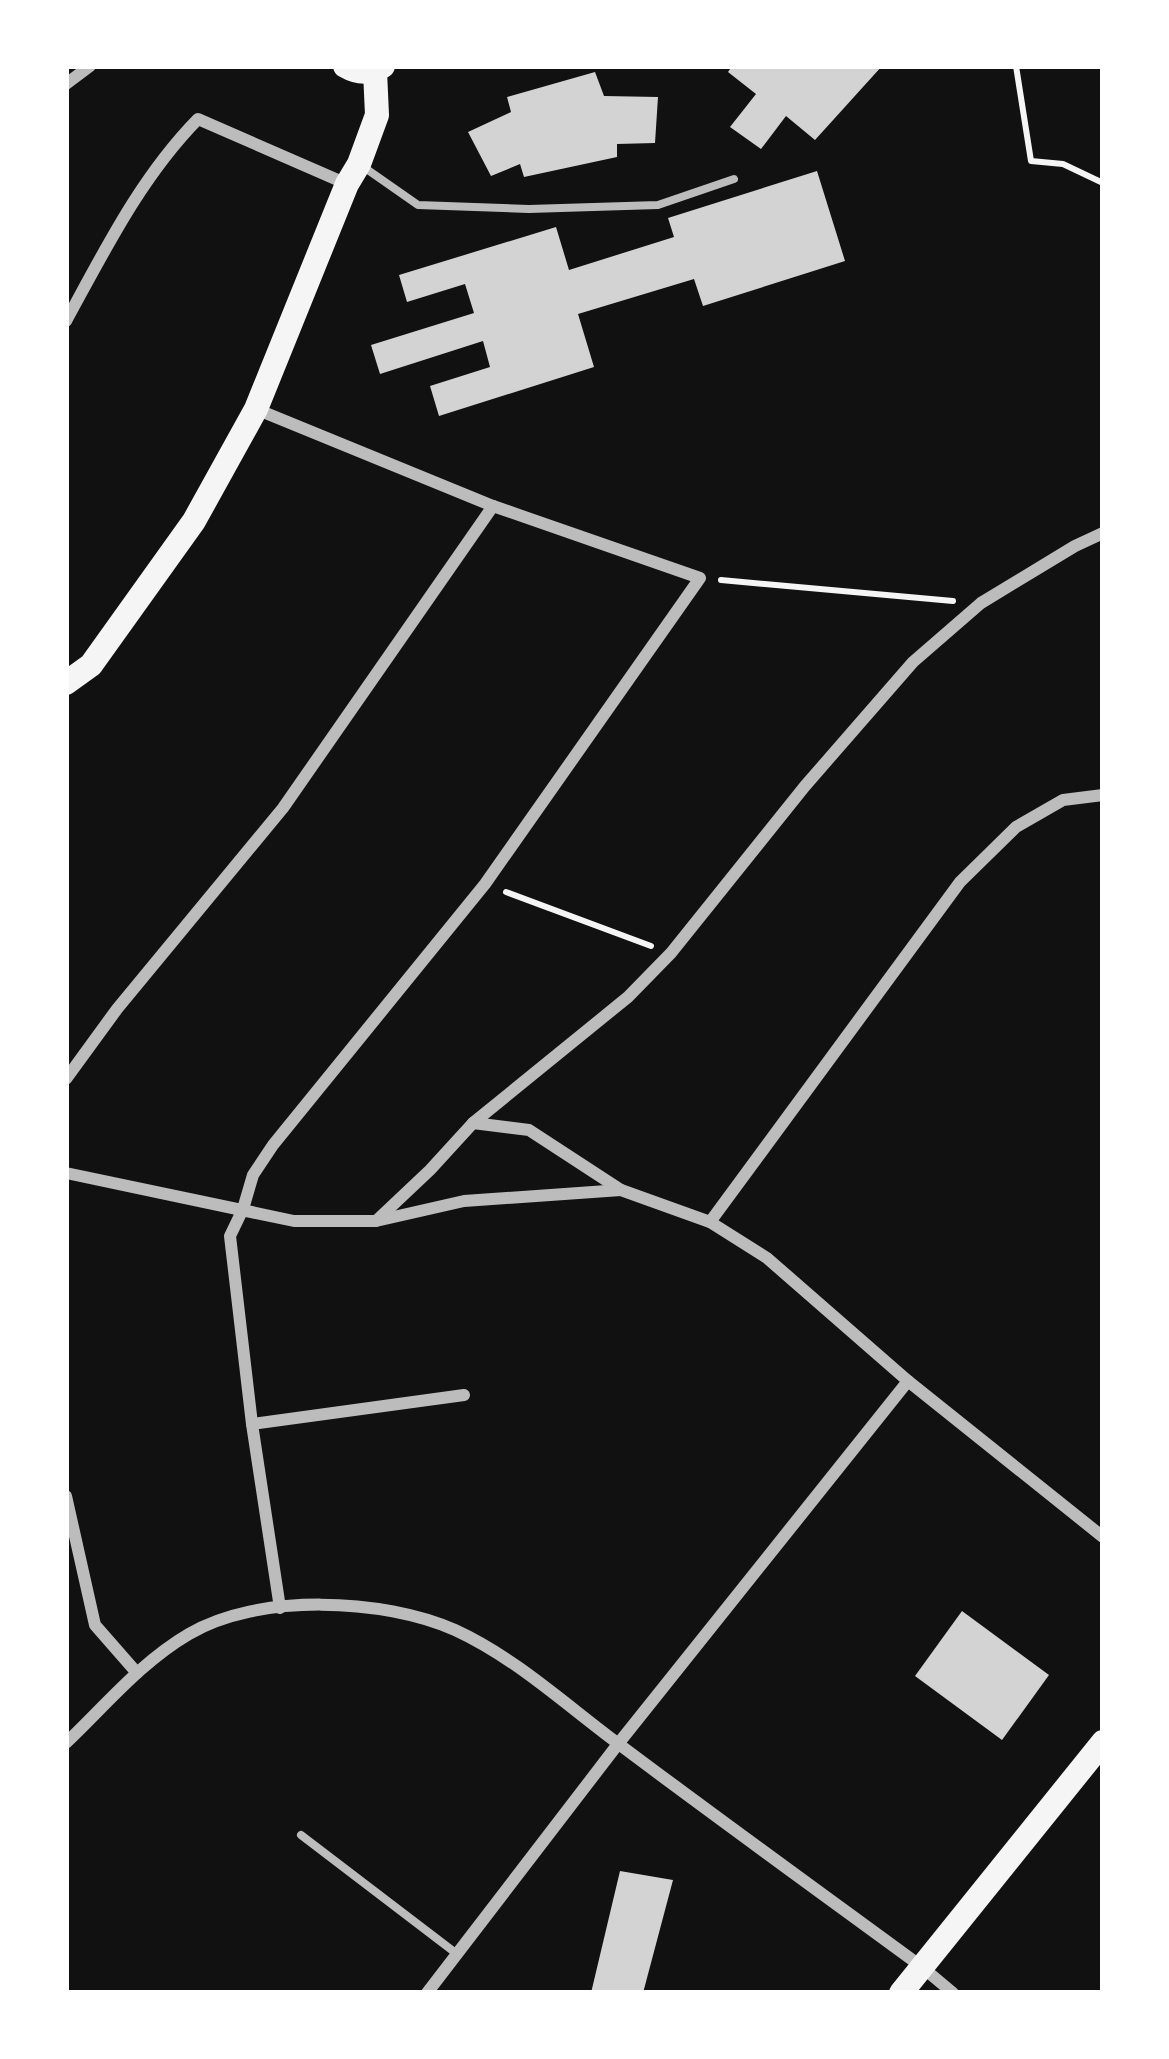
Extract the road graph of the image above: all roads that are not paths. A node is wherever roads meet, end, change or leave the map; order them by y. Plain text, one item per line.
1 (90, 66) edge
2 (344, 66) edge
3 (379, 68) edge
4 (66, 84) edge
5 (353, 174) junction
6 (734, 179) dead end
7 (66, 321) edge
8 (256, 409) junction
9 (494, 506) junction
10 (1103, 533) edge
11 (66, 683) edge
12 (1103, 795) edge
13 (66, 1079) edge
14 (473, 1123) junction
15 (66, 1173) edge
16 (621, 1190) junction
17 (243, 1209) junction
18 (376, 1221) junction
19 (710, 1222) junction
20 (908, 1381) junction
21 (464, 1395) dead end
22 (252, 1424) junction
23 (66, 1496) edge
24 (1103, 1538) edge
25 (280, 1608) junction
26 (137, 1673) junction
27 (1103, 1742) edge
28 (66, 1743) edge
29 (618, 1744) junction
30 (301, 1835) dead end
31 (458, 1954) junction
32 (922, 1967) junction
33 (427, 1993) edge
34 (901, 1993) edge
35 (953, 1993) edge

1 - 4 street
2 - 3 main road
3 - 5 main road
5 - 6 lane
5 - 7 street
5 - 8 main road
8 - 9 street
8 - 11 main road
9 - 13 street
9 - 17 street
10 - 14 street
12 - 19 street
14 - 16 street
14 - 18 street
15 - 17 street
16 - 18 street
16 - 19 street
17 - 18 street
17 - 22 street
19 - 20 street
20 - 24 street
20 - 29 street
21 - 22 street
22 - 25 street
23 - 26 street
25 - 26 street
25 - 29 street
26 - 28 street
27 - 32 main road
29 - 31 street
29 - 32 street
30 - 31 lane
31 - 33 street
32 - 34 main road
32 - 35 street

